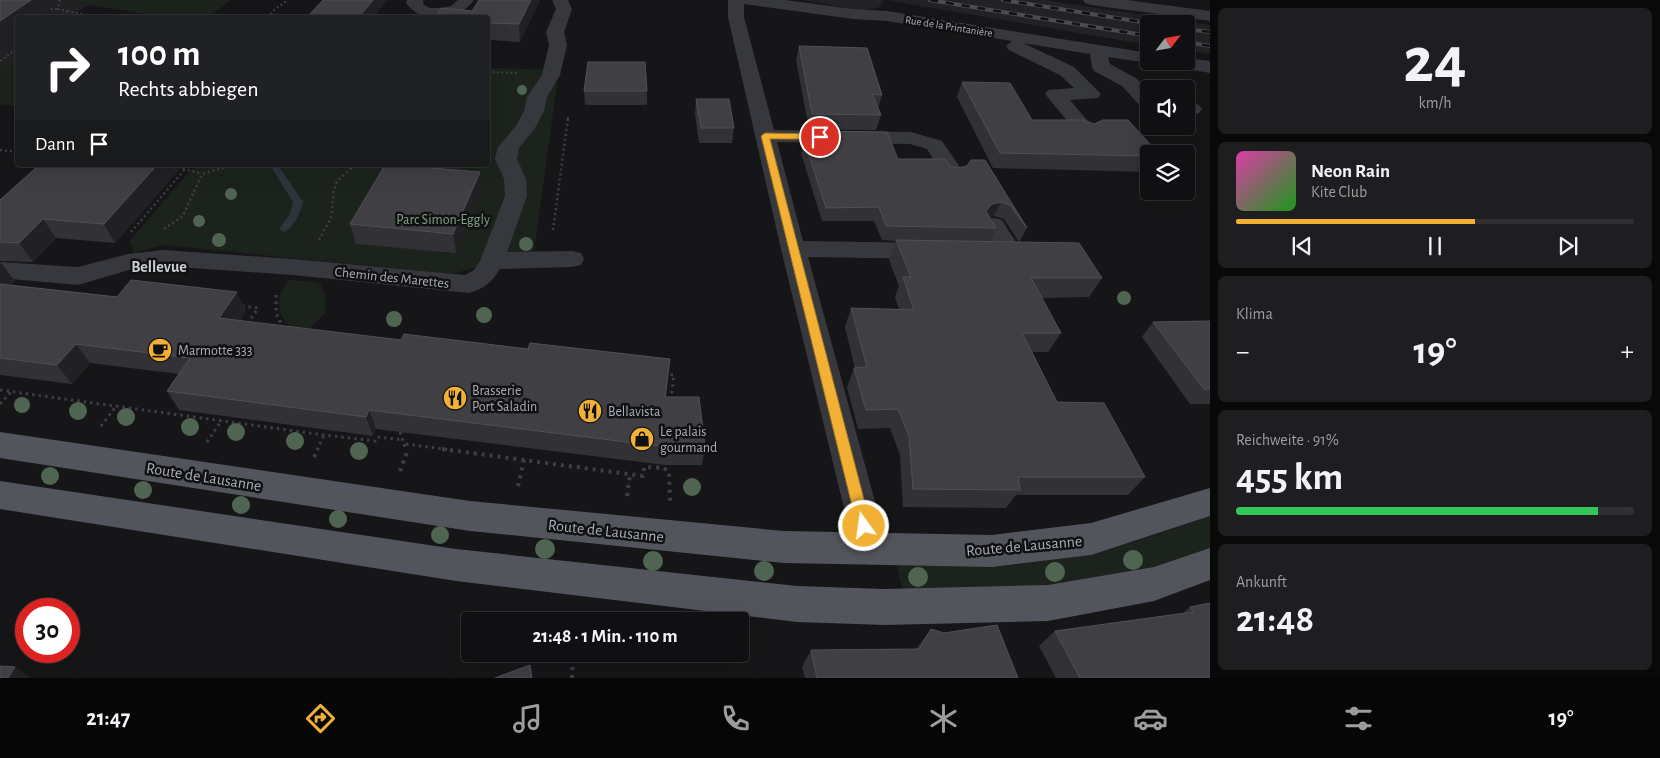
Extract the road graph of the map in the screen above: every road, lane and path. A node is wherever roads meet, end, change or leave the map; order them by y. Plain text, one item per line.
1 (60, 0) edge
2 (288, 0) edge
3 (415, 0) edge
4 (466, 0) edge
5 (560, 0) edge
6 (736, 0) edge
7 (749, 0) edge
8 (1091, 0) edge
9 (39, 8) dead end
10 (58, 9) junction
11 (66, 11) junction
12 (63, 15) edge
13 (87, 15) edge
14 (270, 15) edge
15 (1210, 16) edge
16 (992, 33) junction
17 (15, 50) edge
18 (1098, 50) junction
19 (1140, 57) edge
20 (0, 61) edge
21 (1089, 73) dead end
22 (1113, 74) junction
23 (1140, 93) edge
24 (568, 116) dead end
25 (1086, 131) edge
26 (765, 136) junction
27 (0, 150) edge
28 (15, 152) edge
29 (226, 167) edge
30 (353, 167) edge
31 (186, 168) joint
32 (954, 173) edge
33 (202, 174) junction
34 (994, 225) edge
35 (160, 231) dead end
36 (793, 249) junction
37 (950, 251) edge
38 (980, 252) edge
39 (561, 260) joint
40 (492, 261) junction
41 (128, 262) junction
42 (293, 267) junction
43 (0, 270) edge
44 (240, 306) dead end
45 (245, 328) edge
46 (286, 332) edge
47 (655, 373) edge
48 (0, 390) edge
49 (11, 391) junction
50 (0, 404) edge
51 (670, 404) edge
52 (117, 405) junction
53 (222, 420) junction
54 (105, 421) dead end
55 (400, 432) edge
56 (324, 435) junction
57 (211, 437) dead end
58 (405, 442) junction
59 (0, 446) edge
60 (318, 449) dead end
61 (524, 460) junction
62 (664, 461) edge
63 (402, 467) dead end
64 (664, 468) junction
65 (630, 475) junction
66 (520, 478) dead end
67 (627, 492) dead end
68 (0, 495) edge
69 (1210, 502) edge
70 (670, 503) dead end
71 (871, 549) junction
72 (1210, 564) edge
73 (573, 662) edge
74 (572, 678) edge

1 - 10 path
2 - 14 path
3 - 4 street
5 - 40 street, Chemin des Marettes
6 - 26 street
7 - 16 street, Rue de la Printanière
8 - 15 street
9 - 10 path
10 - 11 path
11 - 12 path
11 - 13 path
16 - 18 street, Rue de la Printanière
16 - 25 street
17 - 20 path
18 - 19 street, Rue de la Printanière
18 - 22 street
21 - 22 street
22 - 23 street
24 - 39 path
26 - 32 street
26 - 36 street
27 - 28 path
29 - 33 path
30 - 42 path
31 - 33 path
31 - 41 path
33 - 35 path
34 - 38 street
36 - 37 street
36 - 71 street
39 - 40 street
40 - 42 street, Chemin des Marettes
41 - 42 street, Chemin des Marettes
41 - 43 street, Chemin des Marettes
42 - 46 path
44 - 45 path
47 - 51 path
48 - 49 path
49 - 50 path
49 - 52 path
52 - 53 path
52 - 54 path
53 - 56 path
53 - 57 path
55 - 58 path
56 - 58 path
56 - 60 path
58 - 61 path
58 - 63 path
59 - 71 main road, Route de Lausanne
61 - 65 path
61 - 66 path
62 - 64 path
64 - 65 path
64 - 70 path
65 - 67 path
68 - 72 main road
69 - 71 main road, Route de Lausanne
73 - 74 path

